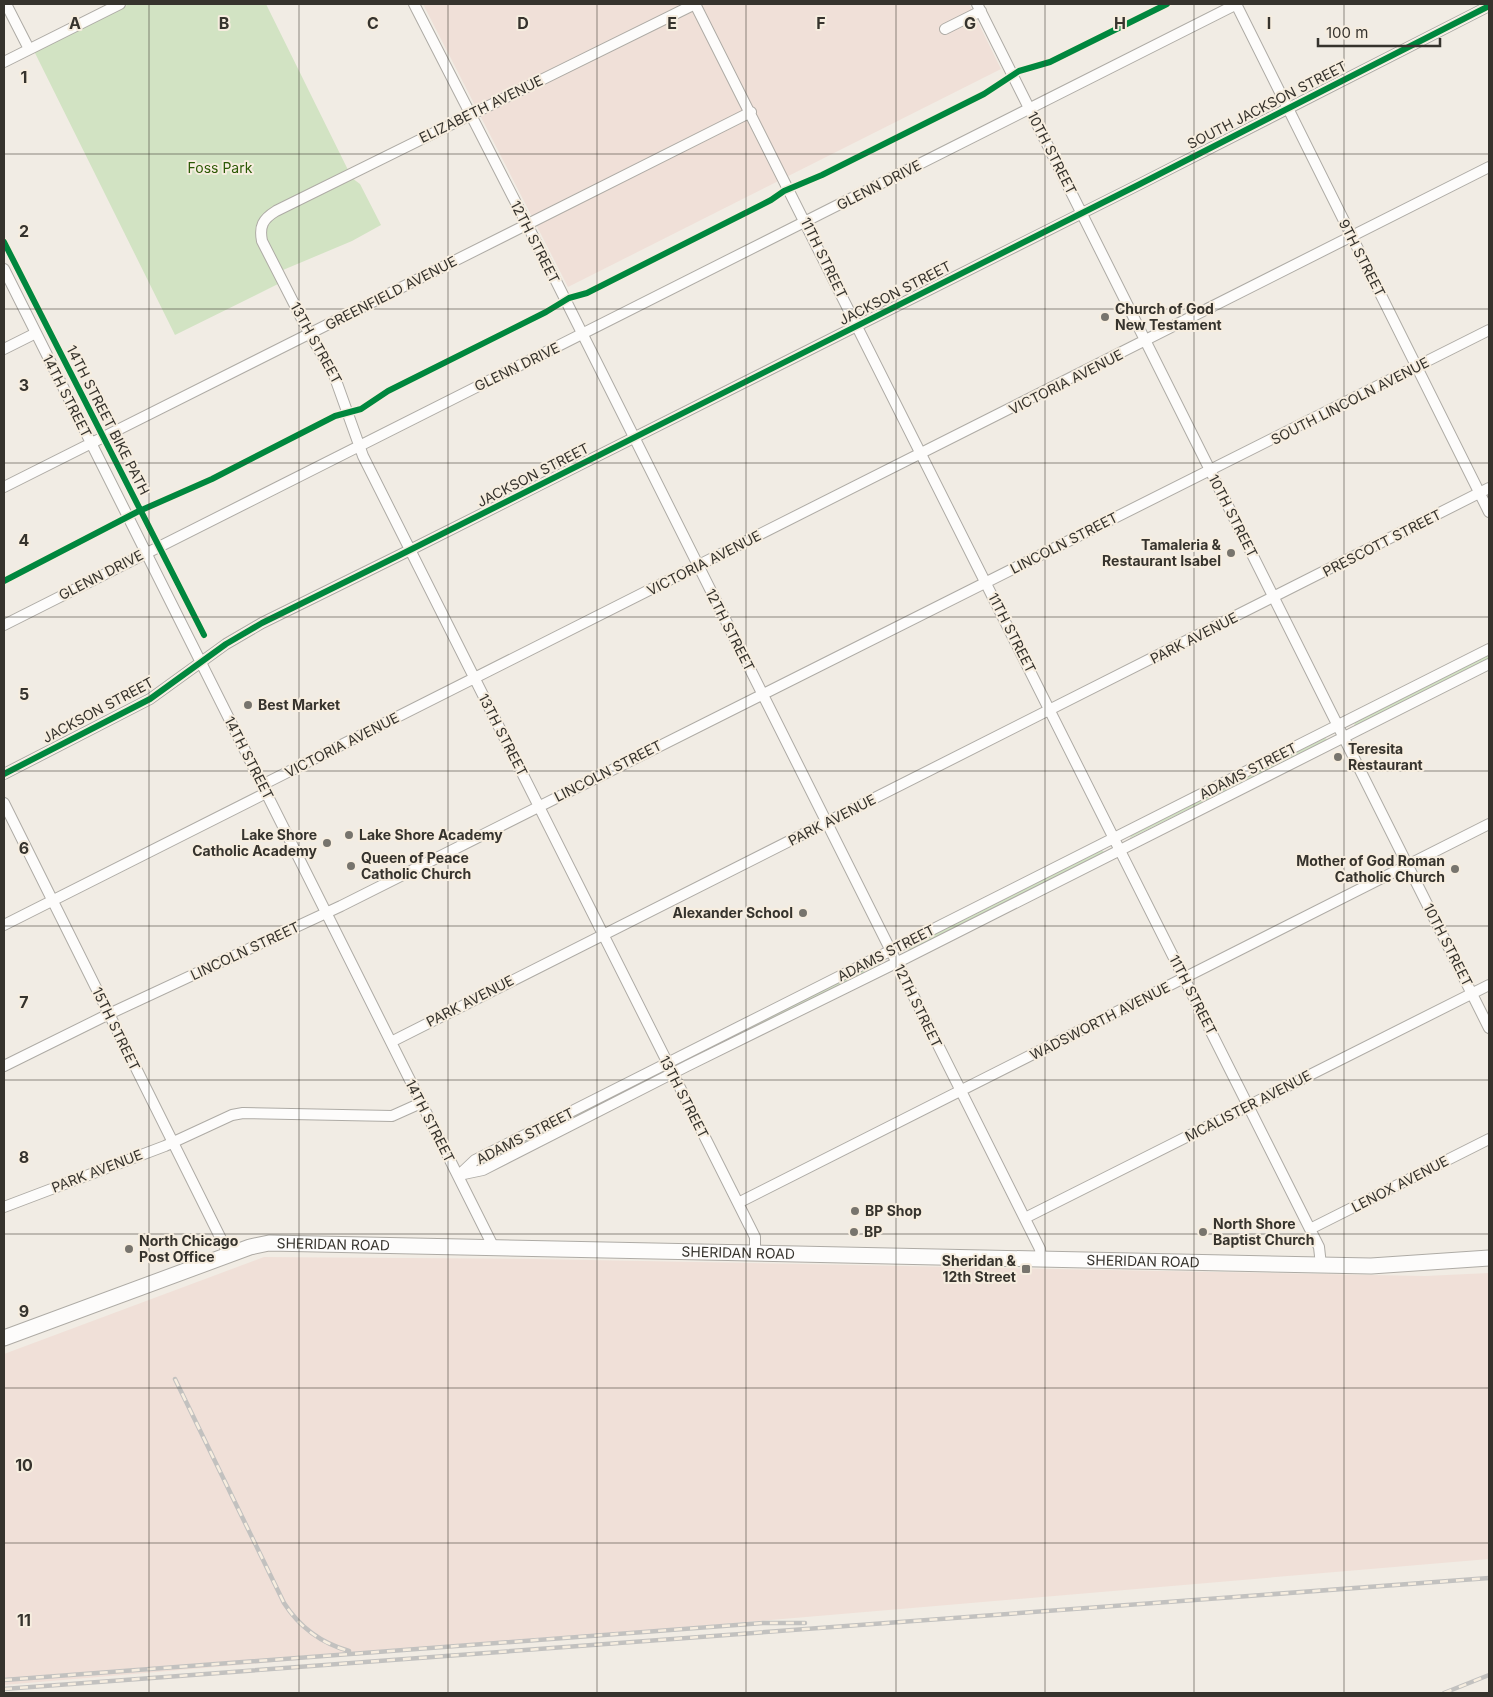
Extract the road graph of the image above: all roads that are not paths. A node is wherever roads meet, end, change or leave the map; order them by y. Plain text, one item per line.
1 (6, 4) edge
2 (120, 4) edge
3 (414, 4) edge
4 (695, 4) edge
5 (1236, 4) edge
6 (1489, 6) edge
7 (979, 8) edge
8 (945, 29) dead end
9 (29, 49) junction
10 (4, 62) edge
11 (1288, 108) junction
12 (1030, 109) junction
13 (751, 112) junction
14 (470, 115) junction
15 (1489, 167) edge
16 (1082, 213) junction
17 (268, 216) joint
18 (806, 222) junction
19 (526, 225) junction
20 (1352, 237) junction
21 (4, 269) edge
22 (858, 326) junction
23 (1489, 330) edge
24 (36, 333) junction
25 (309, 333) junction
26 (582, 335) junction
27 (1146, 342) junction
28 (4, 349) edge
29 (1417, 367) junction
30 (634, 438) junction
31 (91, 443) junction
32 (358, 446) junction
33 (922, 454) junction
34 (1210, 470) junction
35 (4, 487) edge
36 (1485, 491) edge
37 (1489, 512) edge
38 (410, 551) junction
39 (146, 552) junction
40 (698, 566) junction
41 (986, 582) junction
42 (1274, 598) junction
43 (4, 625) edge
44 (1489, 649) edge
45 (201, 662) junction
46 (1489, 664) edge
47 (475, 679) junction
48 (762, 694) junction
49 (1050, 710) junction
50 (1338, 726) junction
51 (1344, 738) junction
52 (4, 774) edge
53 (264, 789) junction
54 (4, 803) edge
55 (538, 807) junction
56 (826, 822) junction
57 (1489, 824) edge
58 (1115, 838) junction
59 (1121, 850) junction
60 (1408, 866) junction
61 (53, 901) junction
62 (326, 913) junction
63 (4, 925) edge
64 (603, 935) junction
65 (891, 951) junction
66 (897, 963) junction
67 (1184, 978) junction
68 (1489, 985) edge
69 (1472, 994) junction
70 (109, 1014) junction
71 (1489, 1028) edge
72 (391, 1042) junction
73 (4, 1066) edge
74 (670, 1068) junction
75 (960, 1091) junction
76 (421, 1103) junction
77 (1248, 1107) junction
78 (1489, 1139) edge
79 (173, 1142) junction
80 (458, 1176) junction
81 (738, 1203) junction
82 (4, 1206) edge
83 (1024, 1218) junction
84 (1310, 1229) junction
85 (494, 1248) junction
86 (755, 1253) junction
87 (229, 1255) junction
88 (1489, 1258) edge
89 (1041, 1259) junction
90 (1321, 1265) junction
91 (4, 1338) edge

1 - 9 street
2 - 9 street
3 - 14 street, 12TH STREET
4 - 13 street, 11TH STREET
4 - 14 street, ELIZABETH AVENUE
5 - 11 street, 9TH STREET
5 - 12 street, GLENN DRIVE
6 - 11 street, SOUTH JACKSON STREET
7 - 8 street
7 - 12 street, 10TH STREET
9 - 10 street
11 - 16 street, SOUTH JACKSON STREET
11 - 20 street, 9TH STREET
12 - 16 street, 10TH STREET
12 - 18 street, GLENN DRIVE
13 - 18 street, 11TH STREET
13 - 19 street, GREENFIELD AVENUE
14 - 17 street, ELIZABETH AVENUE
14 - 19 street, 12TH STREET
15 - 20 street, VICTORIA AVENUE
16 - 22 street, JACKSON STREET
16 - 27 street, 10TH STREET
17 - 25 street, 13TH STREET
18 - 22 street, 11TH STREET
18 - 26 street, GLENN DRIVE
19 - 25 street, GREENFIELD AVENUE
19 - 26 street, 12TH STREET
20 - 27 street, VICTORIA AVENUE
20 - 29 street, 9TH STREET
21 - 24 street, 14TH STREET
22 - 30 street, JACKSON STREET
22 - 33 street, 11TH STREET
23 - 29 street, SOUTH LINCOLN AVENUE
24 - 28 street
24 - 31 street, 14TH STREET
25 - 31 street, GREENFIELD AVENUE
25 - 32 street, 13TH STREET
26 - 30 street, 12TH STREET
26 - 32 street, GLENN DRIVE
27 - 33 street, VICTORIA AVENUE
27 - 34 street, 10TH STREET
29 - 34 street, SOUTH LINCOLN AVENUE
29 - 36 street, 9TH STREET
30 - 38 street, JACKSON STREET
30 - 40 street, 12TH STREET
31 - 35 street, GREENFIELD AVENUE
31 - 39 street, 14TH STREET
32 - 38 street, 13TH STREET
32 - 39 street, GLENN DRIVE
33 - 40 street, VICTORIA AVENUE
33 - 41 street, 11TH STREET
34 - 41 street, LINCOLN STREET
34 - 42 street, 10TH STREET
36 - 37 street, 9TH STREET
36 - 42 street, PRESCOTT STREET
38 - 45 street, JACKSON STREET
38 - 47 street, 13TH STREET
39 - 43 street, GLENN DRIVE
39 - 45 street, 14TH STREET
40 - 47 street, VICTORIA AVENUE
40 - 48 street, 12TH STREET
41 - 48 street, LINCOLN STREET
41 - 49 street, 11TH STREET
42 - 49 street, PARK AVENUE
42 - 50 street, 10TH STREET
44 - 50 street, ADAMS STREET
45 - 52 street, JACKSON STREET
45 - 53 street, 14TH STREET
46 - 51 street, ADAMS STREET
47 - 53 street, VICTORIA AVENUE
47 - 55 street, 13TH STREET
48 - 55 street, LINCOLN STREET
48 - 56 street, 12TH STREET
49 - 56 street, PARK AVENUE
49 - 58 street, 11TH STREET
50 - 51 street, 10TH STREET
50 - 58 street, ADAMS STREET
51 - 59 street, ADAMS STREET
51 - 60 street, 10TH STREET
53 - 61 street, VICTORIA AVENUE
53 - 62 street, 14TH STREET
54 - 61 street, 15TH STREET
55 - 62 street, LINCOLN STREET
55 - 64 street, 13TH STREET
56 - 64 street, PARK AVENUE
56 - 65 street, 12TH STREET
57 - 60 street, WADSWORTH AVENUE
58 - 59 street, 11TH STREET
58 - 65 street, ADAMS STREET
59 - 66 street, ADAMS STREET
59 - 67 street, 11TH STREET
60 - 67 street, WADSWORTH AVENUE
60 - 69 street, 10TH STREET
61 - 63 street, VICTORIA AVENUE
61 - 70 street, 15TH STREET
62 - 70 street, LINCOLN STREET
62 - 72 street, 14TH STREET
64 - 72 street, PARK AVENUE
64 - 74 street, 13TH STREET
65 - 66 street, 12TH STREET
65 - 74 street, ADAMS STREET
66 - 74 street, ADAMS STREET
66 - 75 street, 12TH STREET
67 - 75 street, WADSWORTH AVENUE
67 - 77 street, 11TH STREET
68 - 69 street, MCALISTER AVENUE
69 - 71 street, 10TH STREET
69 - 77 street, MCALISTER AVENUE
70 - 73 street, LINCOLN STREET
70 - 79 street, 15TH STREET
72 - 76 street, 14TH STREET
74 - 80 street, ADAMS STREET
74 - 81 street, 13TH STREET
75 - 81 street, WADSWORTH AVENUE
75 - 83 street, 12TH STREET
76 - 79 street, PARK AVENUE
76 - 80 street, 14TH STREET
77 - 83 street, MCALISTER AVENUE
77 - 84 street, 11TH STREET
78 - 84 street, LENOX AVENUE
79 - 82 street, PARK AVENUE
79 - 87 street, 15TH STREET
80 - 85 street, 14TH STREET
81 - 86 street, 13TH STREET
83 - 89 street, 12TH STREET
84 - 90 street, 11TH STREET
85 - 86 highway, SHERIDAN ROAD
85 - 87 highway, SHERIDAN ROAD
86 - 89 highway, SHERIDAN ROAD
87 - 91 highway, SHERIDAN ROAD
88 - 90 highway, SHERIDAN ROAD
89 - 90 highway, SHERIDAN ROAD

